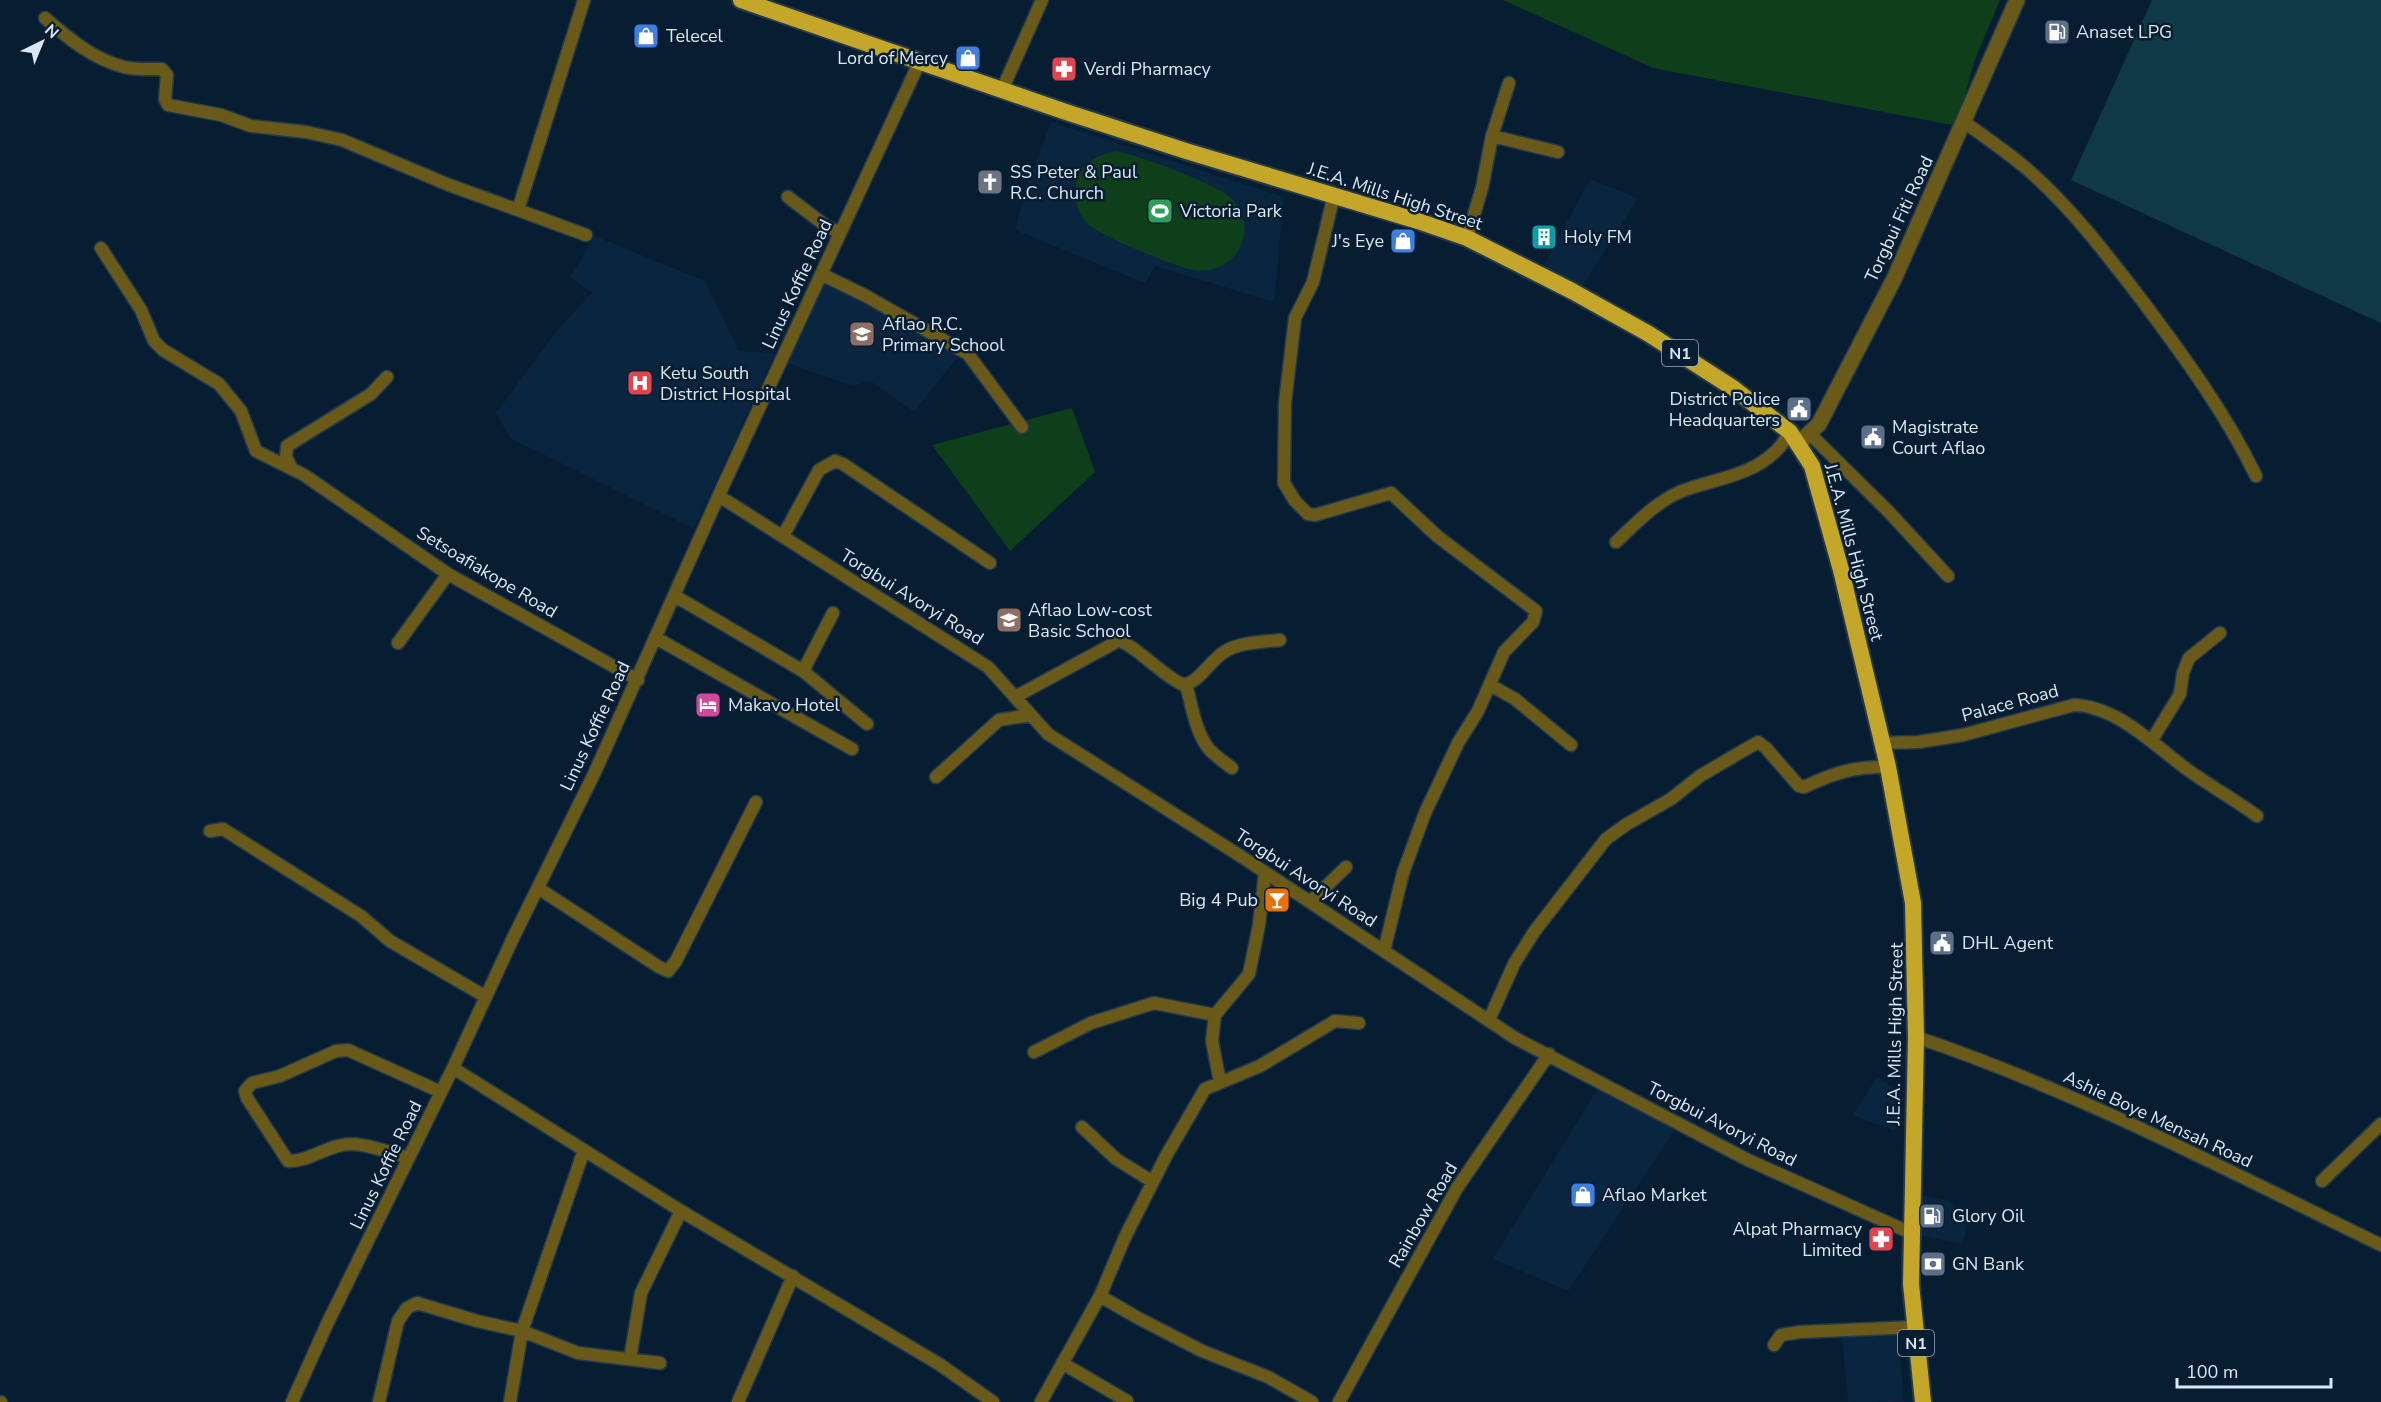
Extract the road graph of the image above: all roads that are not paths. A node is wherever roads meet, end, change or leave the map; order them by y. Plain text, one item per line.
1 (584, 0) edge
2 (741, 0) edge
3 (1042, 0) edge
4 (2017, 0) edge
5 (45, 18) dead end
6 (920, 61) junction
7 (1509, 83) dead end
8 (1002, 90) junction
9 (1964, 122) junction
10 (1492, 136) junction
11 (1558, 152) dead end
12 (1334, 195) junction
13 (788, 197) dead end
14 (518, 210) junction
15 (840, 233) junction
16 (586, 235) dead end
17 (1467, 238) junction
18 (101, 248) dead end
19 (821, 274) junction
20 (387, 377) dead end
21 (1022, 427) dead end
22 (1799, 436) junction
23 (292, 469) junction
24 (2256, 476) dead end
25 (719, 496) junction
26 (783, 536) junction
27 (1616, 542) dead end
28 (990, 563) dead end
29 (448, 574) junction
30 (1948, 576) dead end
31 (675, 596) junction
32 (833, 612) dead end
33 (2220, 633) dead end
34 (656, 638) junction
35 (1280, 640) dead end
36 (398, 643) dead end
37 (803, 671) junction
38 (638, 680) junction
39 (1186, 685) junction
40 (1490, 686) junction
41 (1015, 697) junction
42 (1031, 715) junction
43 (867, 724) dead end
44 (2152, 740) junction
45 (1883, 743) junction
46 (1571, 745) dead end
47 (852, 749) dead end
48 (1888, 767) junction
49 (1232, 768) dead end
50 (936, 777) dead end
51 (756, 802) dead end
52 (2257, 816) dead end
53 (210, 831) dead end
54 (1346, 867) dead end
55 (1265, 872) junction
56 (538, 888) junction
57 (1310, 902) junction
58 (1384, 951) junction
59 (486, 997) junction
60 (1215, 1015) junction
61 (1489, 1020) junction
62 (1359, 1023) dead end
63 (1916, 1037) junction
64 (1034, 1052) dead end
65 (1549, 1054) junction
66 (453, 1068) junction
67 (1220, 1082) junction
68 (441, 1092) junction
69 (2381, 1124) edge
70 (1082, 1127) dead end
71 (584, 1150) junction
72 (409, 1158) junction
73 (2322, 1181) dead end
74 (1153, 1182) junction
75 (681, 1211) junction
76 (1911, 1233) junction
77 (2381, 1245) edge
78 (793, 1276) junction
79 (1100, 1296) junction
80 (1914, 1327) junction
81 (522, 1331) junction
82 (1774, 1345) dead end
83 (630, 1359) junction
84 (660, 1363) dead end
85 (1062, 1364) junction
86 (1127, 1401) edge
87 (292, 1402) edge
88 (380, 1402) edge
89 (510, 1402) edge
90 (738, 1402) edge
91 (993, 1402) edge
92 (1041, 1402) edge
93 (1312, 1402) edge
94 (1339, 1402) edge
95 (1923, 1402) edge

1 - 14 street
2 - 6 highway, J.E.A. Mills High Street / N1
3 - 8 street
4 - 9 street, Torgbui Fiti Road
5 - 14 street
6 - 8 highway, J.E.A. Mills High Street / N1
6 - 15 street, Linus Koffie Road
7 - 10 street
8 - 12 highway, J.E.A. Mills High Street / N1
9 - 22 street, Torgbui Fiti Road
9 - 24 street
10 - 11 street
10 - 17 street
12 - 17 highway, J.E.A. Mills High Street / N1
12 - 40 street
13 - 15 street
14 - 16 street
15 - 19 street, Linus Koffie Road
17 - 22 highway, J.E.A. Mills High Street / N1
18 - 23 street, Setsoafiakope Road
19 - 21 street
19 - 25 street, Linus Koffie Road
20 - 23 street
22 - 27 street
22 - 30 street
22 - 45 highway, J.E.A. Mills High Street / N1
23 - 29 street, Setsoafiakope Road
25 - 26 street, Torgbui Avoryi Road
25 - 31 street, Linus Koffie Road
26 - 28 street
26 - 41 street, Torgbui Avoryi Road
29 - 36 street
29 - 38 street, Setsoafiakope Road
31 - 34 street, Linus Koffie Road
31 - 37 street
32 - 37 street
33 - 44 street
34 - 38 street, Linus Koffie Road
34 - 47 street
35 - 39 street
37 - 43 street
38 - 56 street, Linus Koffie Road
39 - 41 street
39 - 49 street
40 - 46 street
40 - 58 street
41 - 42 street, Torgbui Avoryi Road
42 - 50 street
42 - 55 street, Torgbui Avoryi Road
44 - 45 street, Palace Road
44 - 52 street, Palace Road
45 - 48 highway, J.E.A. Mills High Street / N1
48 - 61 street
48 - 63 highway, J.E.A. Mills High Street / N1
51 - 56 street
53 - 59 street
54 - 57 street
55 - 57 street, Torgbui Avoryi Road
55 - 60 street
56 - 59 street, Linus Koffie Road
57 - 58 street, Torgbui Avoryi Road
58 - 61 street, Torgbui Avoryi Road
59 - 66 street, Linus Koffie Road
60 - 64 street
60 - 67 street
61 - 65 street, Torgbui Avoryi Road
62 - 67 street
63 - 76 highway, J.E.A. Mills High Street / N1
63 - 77 street, Ashie Boye Mensah Road
65 - 76 street, Torgbui Avoryi Road
65 - 94 street, Rainbow Road
66 - 68 street, Linus Koffie Road
66 - 71 street
67 - 74 street
68 - 72 street, Linus Koffie Road
68 - 72 street
69 - 73 street
70 - 74 street
71 - 75 street
71 - 81 street
72 - 87 street, Linus Koffie Road
74 - 79 street
75 - 78 street
75 - 83 street
76 - 80 highway, J.E.A. Mills High Street / N1
78 - 90 street
78 - 91 street
79 - 85 street
79 - 93 street
80 - 82 street
80 - 95 highway, N1
81 - 83 street
81 - 88 street
81 - 89 street
83 - 84 street
85 - 86 street
85 - 92 street

